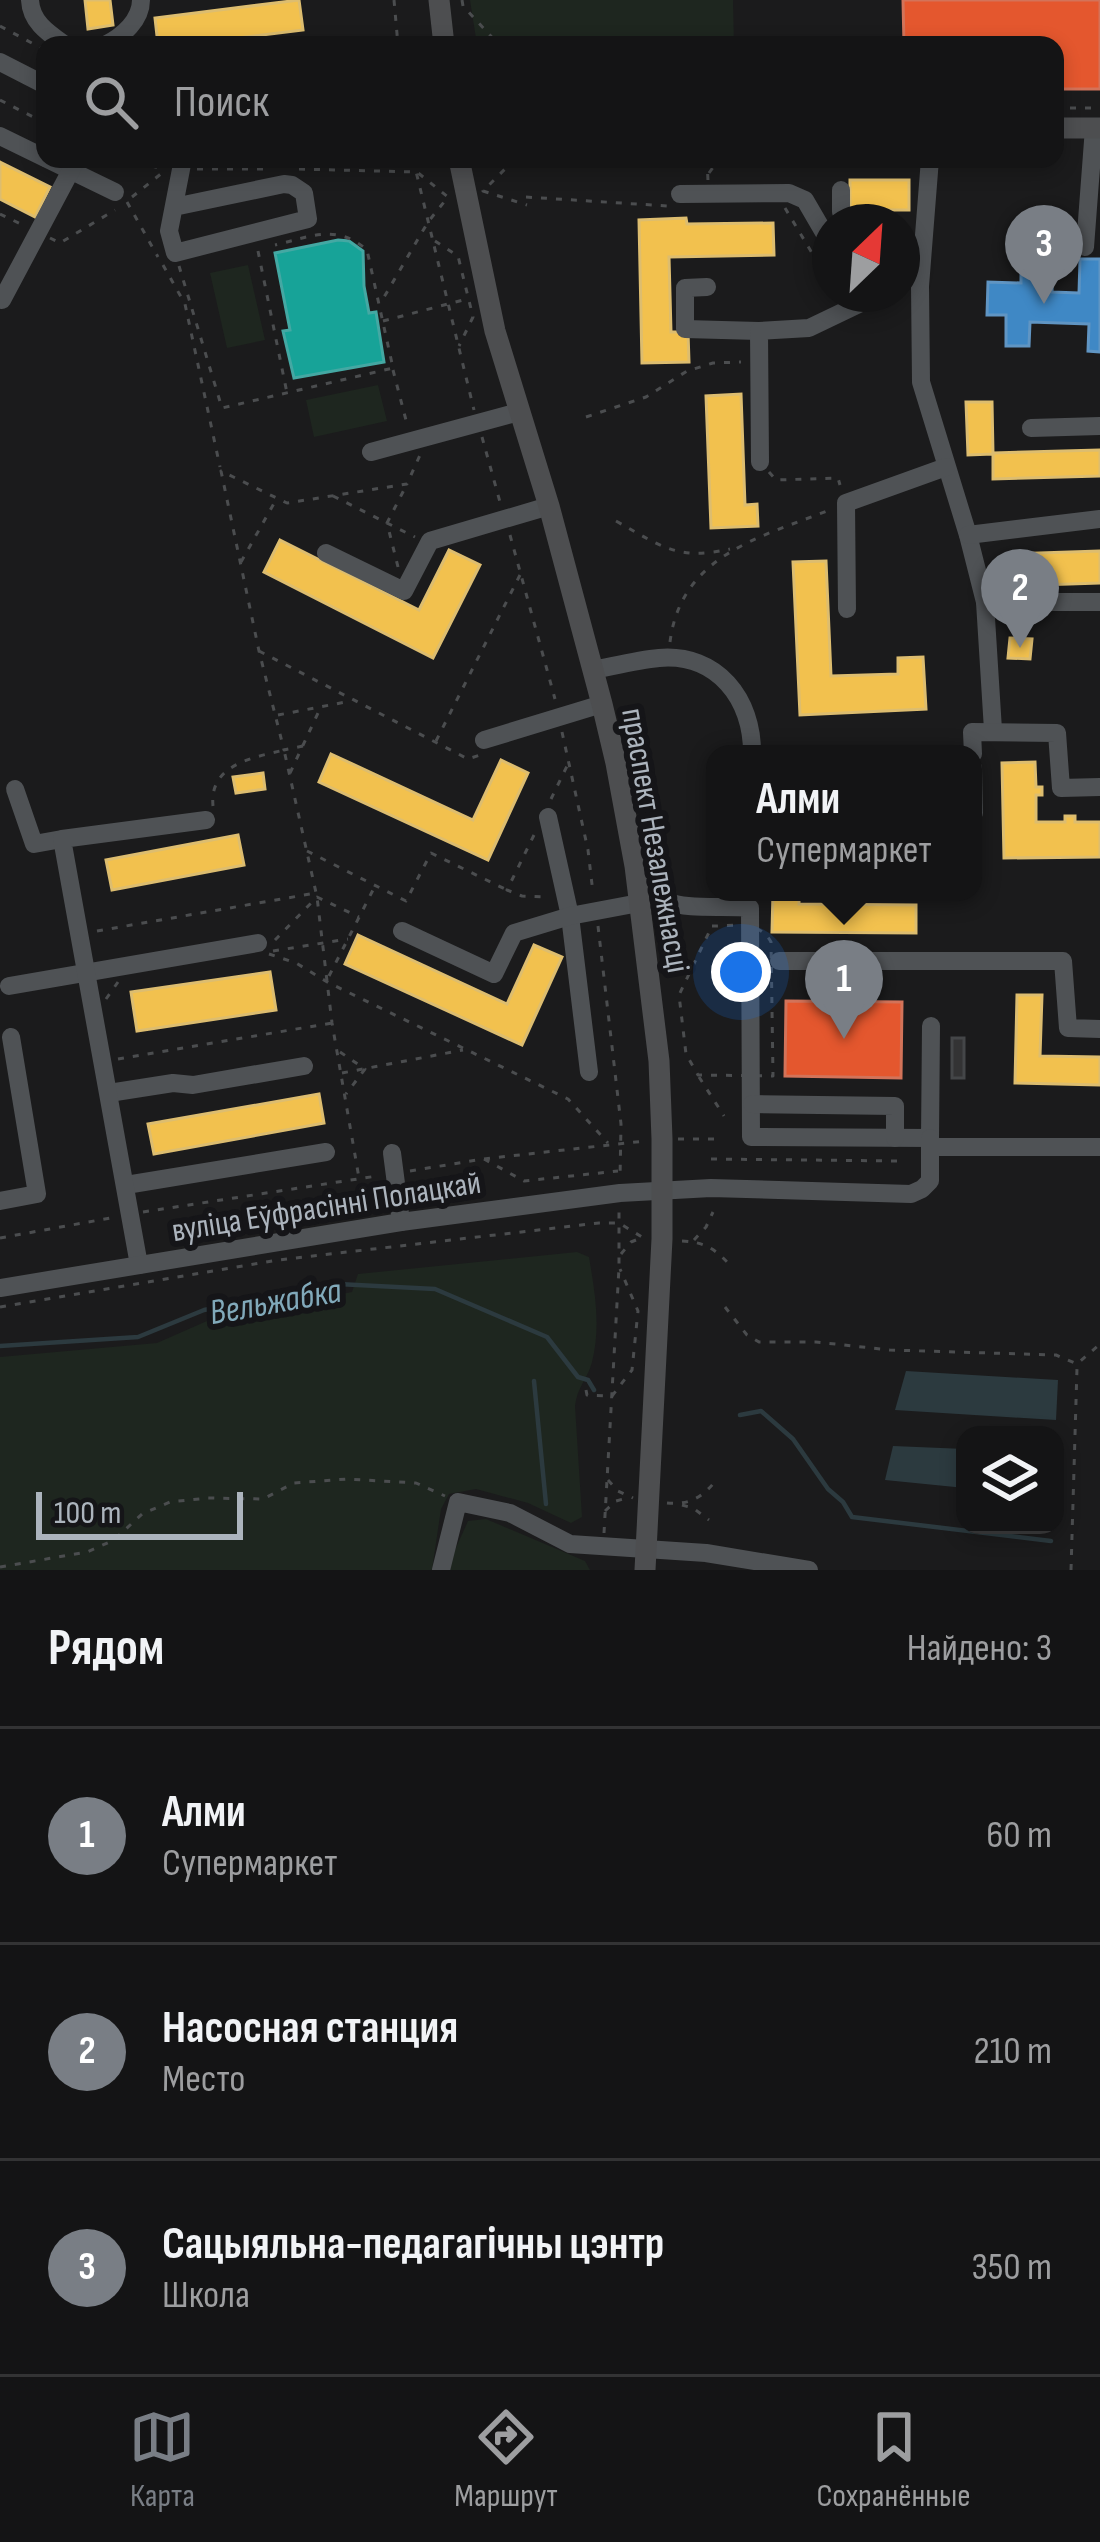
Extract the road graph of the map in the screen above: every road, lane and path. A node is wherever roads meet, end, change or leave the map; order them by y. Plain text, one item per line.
1 (31, 0) edge
2 (141, 0) edge
3 (394, 0) edge
4 (439, 0) edge
5 (462, 0) edge
6 (0, 26) edge
7 (53, 36) edge
8 (118, 36) edge
9 (397, 36) edge
10 (443, 36) edge
11 (491, 36) edge
12 (36, 45) edge
13 (0, 62) edge
14 (36, 80) edge
15 (0, 100) edge
16 (1064, 111) edge
17 (36, 118) edge
18 (1098, 121) edge
19 (1064, 127) edge
20 (0, 136) edge
21 (36, 154) edge
22 (72, 168) edge
23 (78, 168) edge
24 (162, 168) edge
25 (181, 168) edge
26 (300, 168) edge
27 (461, 168) edge
28 (506, 168) edge
29 (712, 168) edge
30 (929, 168) edge
31 (708, 174) dead end
32 (841, 190) dead end
33 (120, 196) junction
34 (526, 196) dead end
35 (683, 200) joint
36 (841, 204) edge
37 (527, 205) dead end
38 (174, 207) junction
39 (784, 207) dead end
40 (812, 212) edge
41 (0, 214) edge
42 (920, 226) edge
43 (925, 226) junction
44 (38, 232) junction
45 (434, 240) dead end
46 (1085, 247) dead end
47 (920, 248) edge
48 (175, 253) junction
49 (812, 253) edge
50 (707, 286) dead end
51 (469, 298) junction
52 (2, 300) edge
53 (379, 305) junction
54 (838, 312) edge
55 (914, 312) edge
56 (382, 322) junction
57 (759, 331) junction
58 (459, 346) dead end
59 (759, 362) junction
60 (392, 368) junction
61 (287, 393) junction
62 (519, 412) junction
63 (586, 417) dead end
64 (1100, 426) edge
65 (1031, 428) dead end
66 (409, 432) dead end
67 (425, 445) dead end
68 (370, 452) dead end
69 (760, 462) joint
70 (946, 467) junction
71 (221, 471) junction
72 (406, 484) junction
73 (277, 498) junction
74 (846, 503) junction
75 (548, 506) junction
76 (1100, 519) edge
77 (616, 520) dead end
78 (968, 535) junction
79 (732, 549) junction
80 (326, 553) dead end
81 (241, 564) junction
82 (520, 573) dead end
83 (404, 591) junction
84 (985, 602) junction
85 (1100, 602) edge
86 (847, 609) dead end
87 (259, 651) junction
88 (668, 658) junction
89 (592, 670) junction
90 (355, 700) junction
91 (602, 704) junction
92 (321, 707) junction
93 (276, 716) junction
94 (993, 730) junction
95 (436, 742) junction
96 (752, 745) edge
97 (973, 745) edge
98 (303, 746) junction
99 (485, 746) joint
100 (284, 750) junction
101 (290, 775) junction
102 (1100, 788) edge
103 (15, 790) dead end
104 (210, 817) joint
105 (548, 817) dead end
106 (62, 839) junction
107 (307, 851) junction
108 (635, 866) junction
109 (375, 885) junction
110 (507, 890) dead end
111 (317, 895) junction
112 (639, 903) junction
113 (750, 908) edge
114 (570, 916) junction
115 (359, 917) junction
116 (402, 931) dead end
117 (87, 932) dead end
118 (258, 944) dead end
119 (779, 961) dead end
120 (91, 972) junction
121 (328, 980) junction
122 (9, 986) dead end
123 (102, 1004) dead end
124 (332, 1023) junction
125 (931, 1026) dead end
126 (1100, 1029) edge
127 (11, 1037) dead end
128 (337, 1050) junction
129 (465, 1050) junction
130 (114, 1060) dead end
131 (304, 1066) dead end
132 (365, 1069) junction
133 (589, 1072) dead end
134 (341, 1073) junction
135 (698, 1075) junction
136 (753, 1076) junction
137 (110, 1093) junction
138 (344, 1095) junction
139 (752, 1104) junction
140 (724, 1116) dead end
141 (895, 1138) junction
142 (662, 1139) junction
143 (714, 1139) dead end
144 (930, 1142) junction
145 (610, 1144) junction
146 (1100, 1147) edge
147 (326, 1152) dead end
148 (483, 1159) junction
149 (394, 1163) junction
150 (620, 1171) dead end
151 (359, 1178) junction
152 (126, 1185) junction
153 (663, 1189) junction
154 (0, 1201) edge
155 (713, 1212) dead end
156 (131, 1214) junction
157 (401, 1222) junction
158 (0, 1238) edge
159 (662, 1239) junction
160 (692, 1241) junction
161 (619, 1256) dead end
162 (727, 1262) dead end
163 (139, 1265) junction
164 (619, 1268) dead end
165 (0, 1288) edge
166 (0, 1306) edge
167 (725, 1307) dead end
168 (1100, 1345) edge
169 (1077, 1364) junction
170 (586, 1390) dead end
171 (607, 1478) dead end
172 (713, 1484) dead end
173 (458, 1502) junction
174 (665, 1502) dead end
175 (680, 1504) junction
176 (605, 1512) dead end
177 (709, 1520) dead end
178 (646, 1560) edge
179 (0, 1567) edge
180 (441, 1570) edge
181 (809, 1570) edge
182 (1071, 1570) edge

1 - 7 street
2 - 8 street
3 - 9 path
4 - 10 main road
5 - 11 path
6 - 12 path
13 - 14 street
15 - 17 path
16 - 18 path
18 - 19 main road
18 - 46 street
20 - 21 street
22 - 44 street
23 - 33 street
24 - 33 path
25 - 38 street
26 - 53 path
27 - 62 main road, праспект Незалежнасці
28 - 37 path
29 - 31 path
30 - 43 street
32 - 36 street
33 - 44 path
33 - 71 path
34 - 35 path
35 - 40 street
38 - 48 street
38 - 48 street
39 - 49 path
41 - 44 path
42 - 43 street
43 - 47 street
44 - 52 street
45 - 51 path
48 - 61 path
50 - 57 street
51 - 56 path
51 - 58 path
53 - 56 path
53 - 61 path
54 - 57 street
55 - 70 street
56 - 60 path
57 - 59 street
59 - 63 path
59 - 69 street
60 - 61 path
60 - 66 path
62 - 68 street
62 - 75 main road, праспект Незалежнасці
64 - 65 street
67 - 72 path
69 - 74 path
70 - 74 street
70 - 78 street
71 - 73 path
71 - 81 path
72 - 73 path
72 - 83 path
73 - 81 path
74 - 79 path
74 - 86 street
75 - 83 street
75 - 89 main road, праспект Незалежнасці
76 - 78 street
77 - 79 path
78 - 84 street
79 - 88 path
80 - 83 street
81 - 87 path
82 - 95 path
84 - 85 street
84 - 94 street
87 - 90 path
87 - 93 path
88 - 89 street
88 - 96 street
89 - 91 main road, праспект Незалежнасці
90 - 92 path
90 - 95 path
91 - 99 street
91 - 108 main road, праспект Незалежнасці
92 - 93 path
92 - 98 path
93 - 100 path
94 - 97 street
94 - 102 street
95 - 99 path
98 - 100 path
98 - 101 path
100 - 101 path
100 - 104 path
101 - 107 path
103 - 106 street
104 - 106 street
105 - 114 street
106 - 120 street
107 - 109 path
107 - 111 path
108 - 112 main road, праспект Незалежнасці
108 - 113 street
109 - 110 path
109 - 115 path
111 - 115 path
111 - 117 path
111 - 121 path
111 - 121 path
112 - 114 street
112 - 142 main road, праспект Незалежнасці
113 - 135 path
113 - 136 street
113 - 136 path
114 - 116 street
114 - 133 street
115 - 121 path
118 - 120 street
119 - 126 street
120 - 122 street
120 - 123 path
120 - 137 street
121 - 124 path
121 - 129 path
124 - 128 path
124 - 130 path
125 - 144 street
127 - 154 street
128 - 132 path
128 - 134 path
129 - 132 path
129 - 145 path
131 - 137 street
132 - 134 path
132 - 138 path
134 - 138 path
135 - 136 path
135 - 140 path
136 - 139 street
137 - 152 street
138 - 151 path
139 - 141 street
139 - 141 street
141 - 144 street
142 - 143 path
142 - 145 path
142 - 153 main road, праспект Незалежнасці
144 - 146 street
144 - 153 street, вуліца Еўфрасінні Полацкай
145 - 148 path
147 - 152 street
148 - 149 path
148 - 150 path
149 - 151 path
149 - 157 street
151 - 156 path
152 - 156 street
153 - 157 street, вуліца Еўфрасінні Полацкай
153 - 159 main road, праспект Незалежнасці
155 - 160 path
156 - 158 path
156 - 163 street
157 - 163 street, вуліца Еўфрасінні Полацкай
159 - 160 path
159 - 178 main road, праспект Незалежнасці
160 - 162 path
161 - 166 path
163 - 165 street, вуліца Еўфрасінні Полацкай
164 - 170 path
167 - 169 path
168 - 169 path
169 - 182 path
171 - 176 path
172 - 175 path
173 - 178 street
173 - 179 path
173 - 180 street
174 - 175 path
175 - 177 path
178 - 181 street

